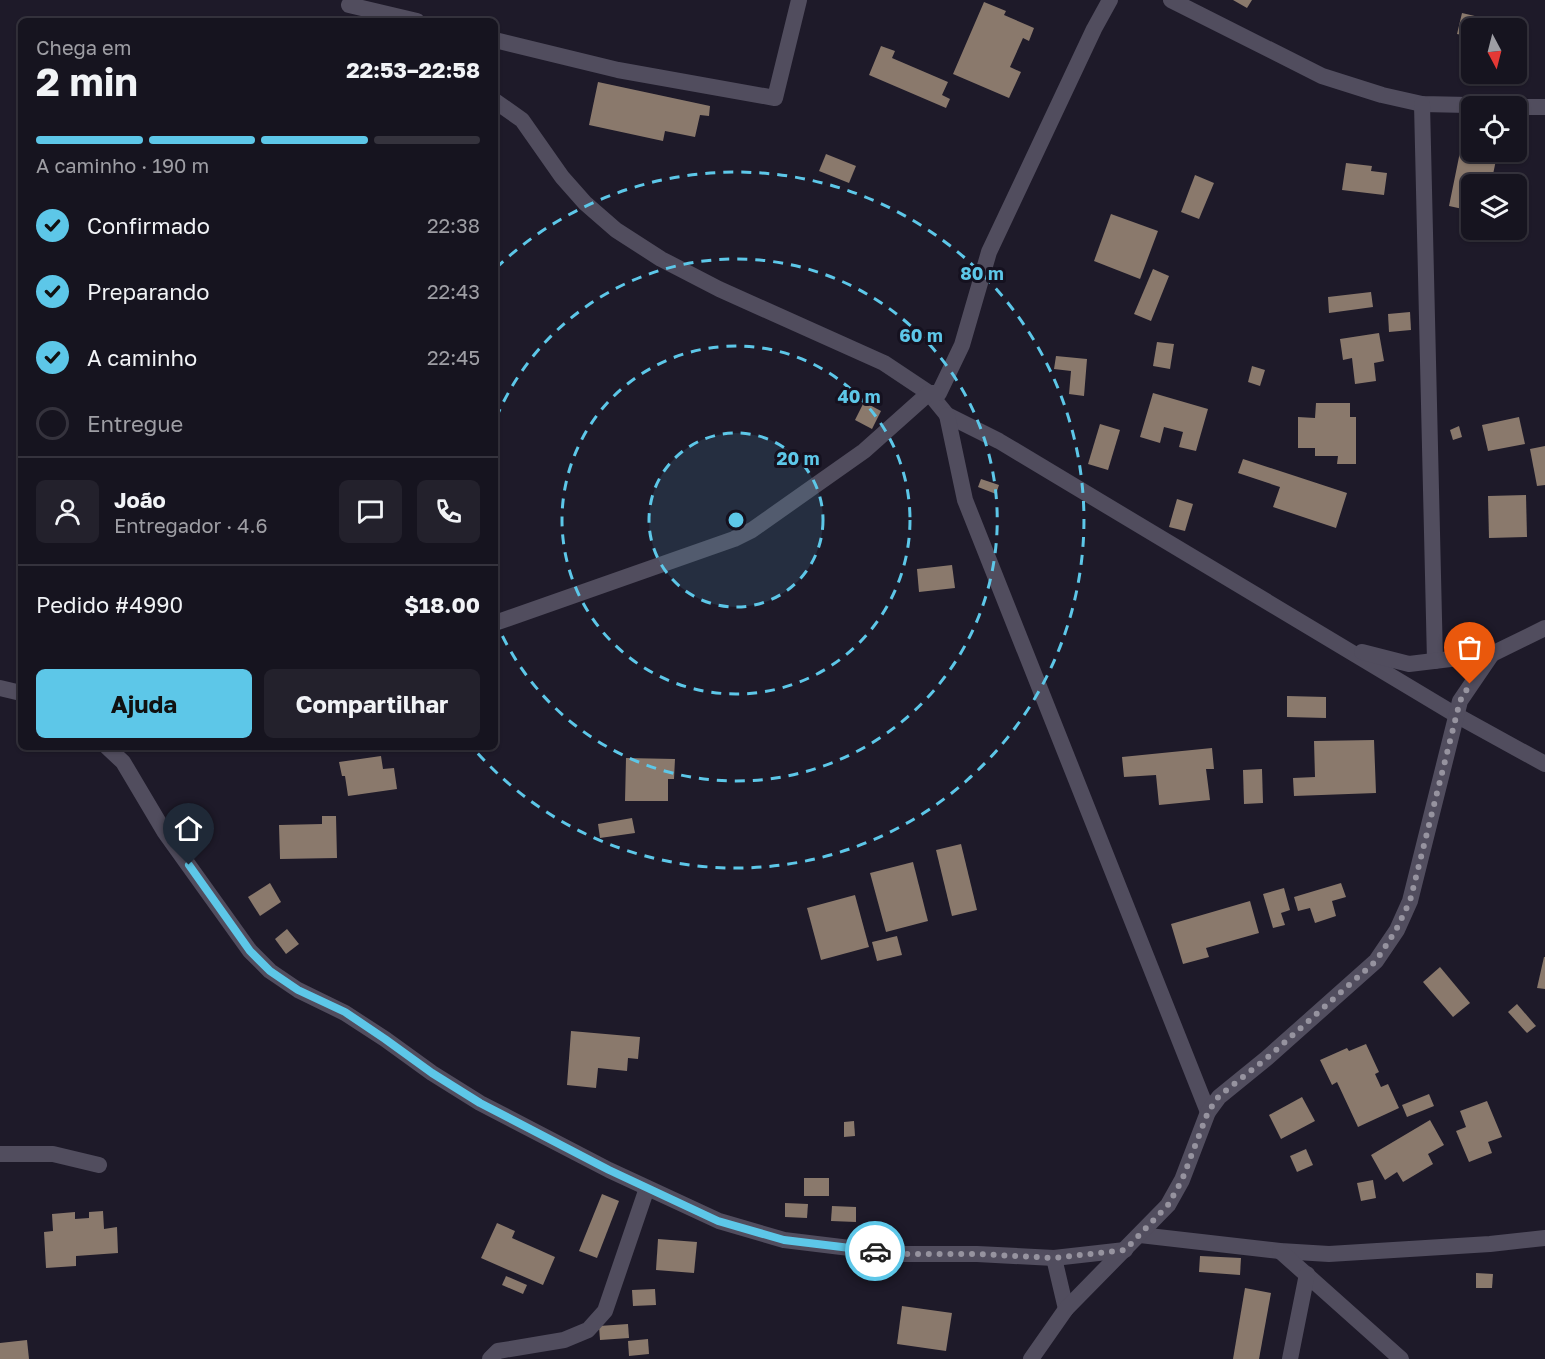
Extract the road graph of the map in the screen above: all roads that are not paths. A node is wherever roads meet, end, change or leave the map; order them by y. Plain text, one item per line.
1 (799, 0) edge
2 (1110, 0) edge
3 (1171, 0) edge
4 (352, 2) edge
5 (361, 18) edge
6 (407, 18) edge
7 (498, 41) edge
8 (498, 103) edge
9 (1422, 104) junction
10 (1461, 105) edge
11 (1527, 106) edge
12 (1545, 107) edge
13 (929, 393) junction
14 (947, 415) junction
15 (498, 622) edge
16 (1545, 628) edge
17 (1345, 648) junction
18 (1492, 654) junction
19 (1436, 661) junction
20 (0, 688) edge
21 (18, 692) edge
22 (1456, 715) junction
23 (110, 750) edge
24 (1545, 764) edge
25 (1208, 1112) junction
26 (0, 1154) edge
27 (99, 1165) dead end
28 (647, 1188) junction
29 (1140, 1235) junction
30 (1545, 1238) edge
31 (1125, 1250) junction
32 (1280, 1251) junction
33 (1054, 1258) junction
34 (1307, 1274) junction
35 (1066, 1309) junction
36 (490, 1359) edge
37 (1031, 1359) edge
38 (1290, 1359) edge
39 (1401, 1359) edge

1 - 7 street
2 - 13 street
3 - 9 street
4 - 5 street
4 - 6 street
8 - 13 street
9 - 10 street
9 - 19 street
11 - 12 street
13 - 14 street
13 - 15 street
14 - 17 street
14 - 25 street
16 - 18 street
17 - 19 street
17 - 22 street
18 - 19 street
18 - 22 street
20 - 21 street
22 - 24 street
22 - 25 street
23 - 28 street
25 - 29 street
26 - 27 street
28 - 33 street
28 - 36 street
29 - 31 street
29 - 32 street
30 - 32 street
31 - 33 street
31 - 35 street
32 - 34 street
33 - 35 street
34 - 38 street
34 - 39 street
35 - 37 street

